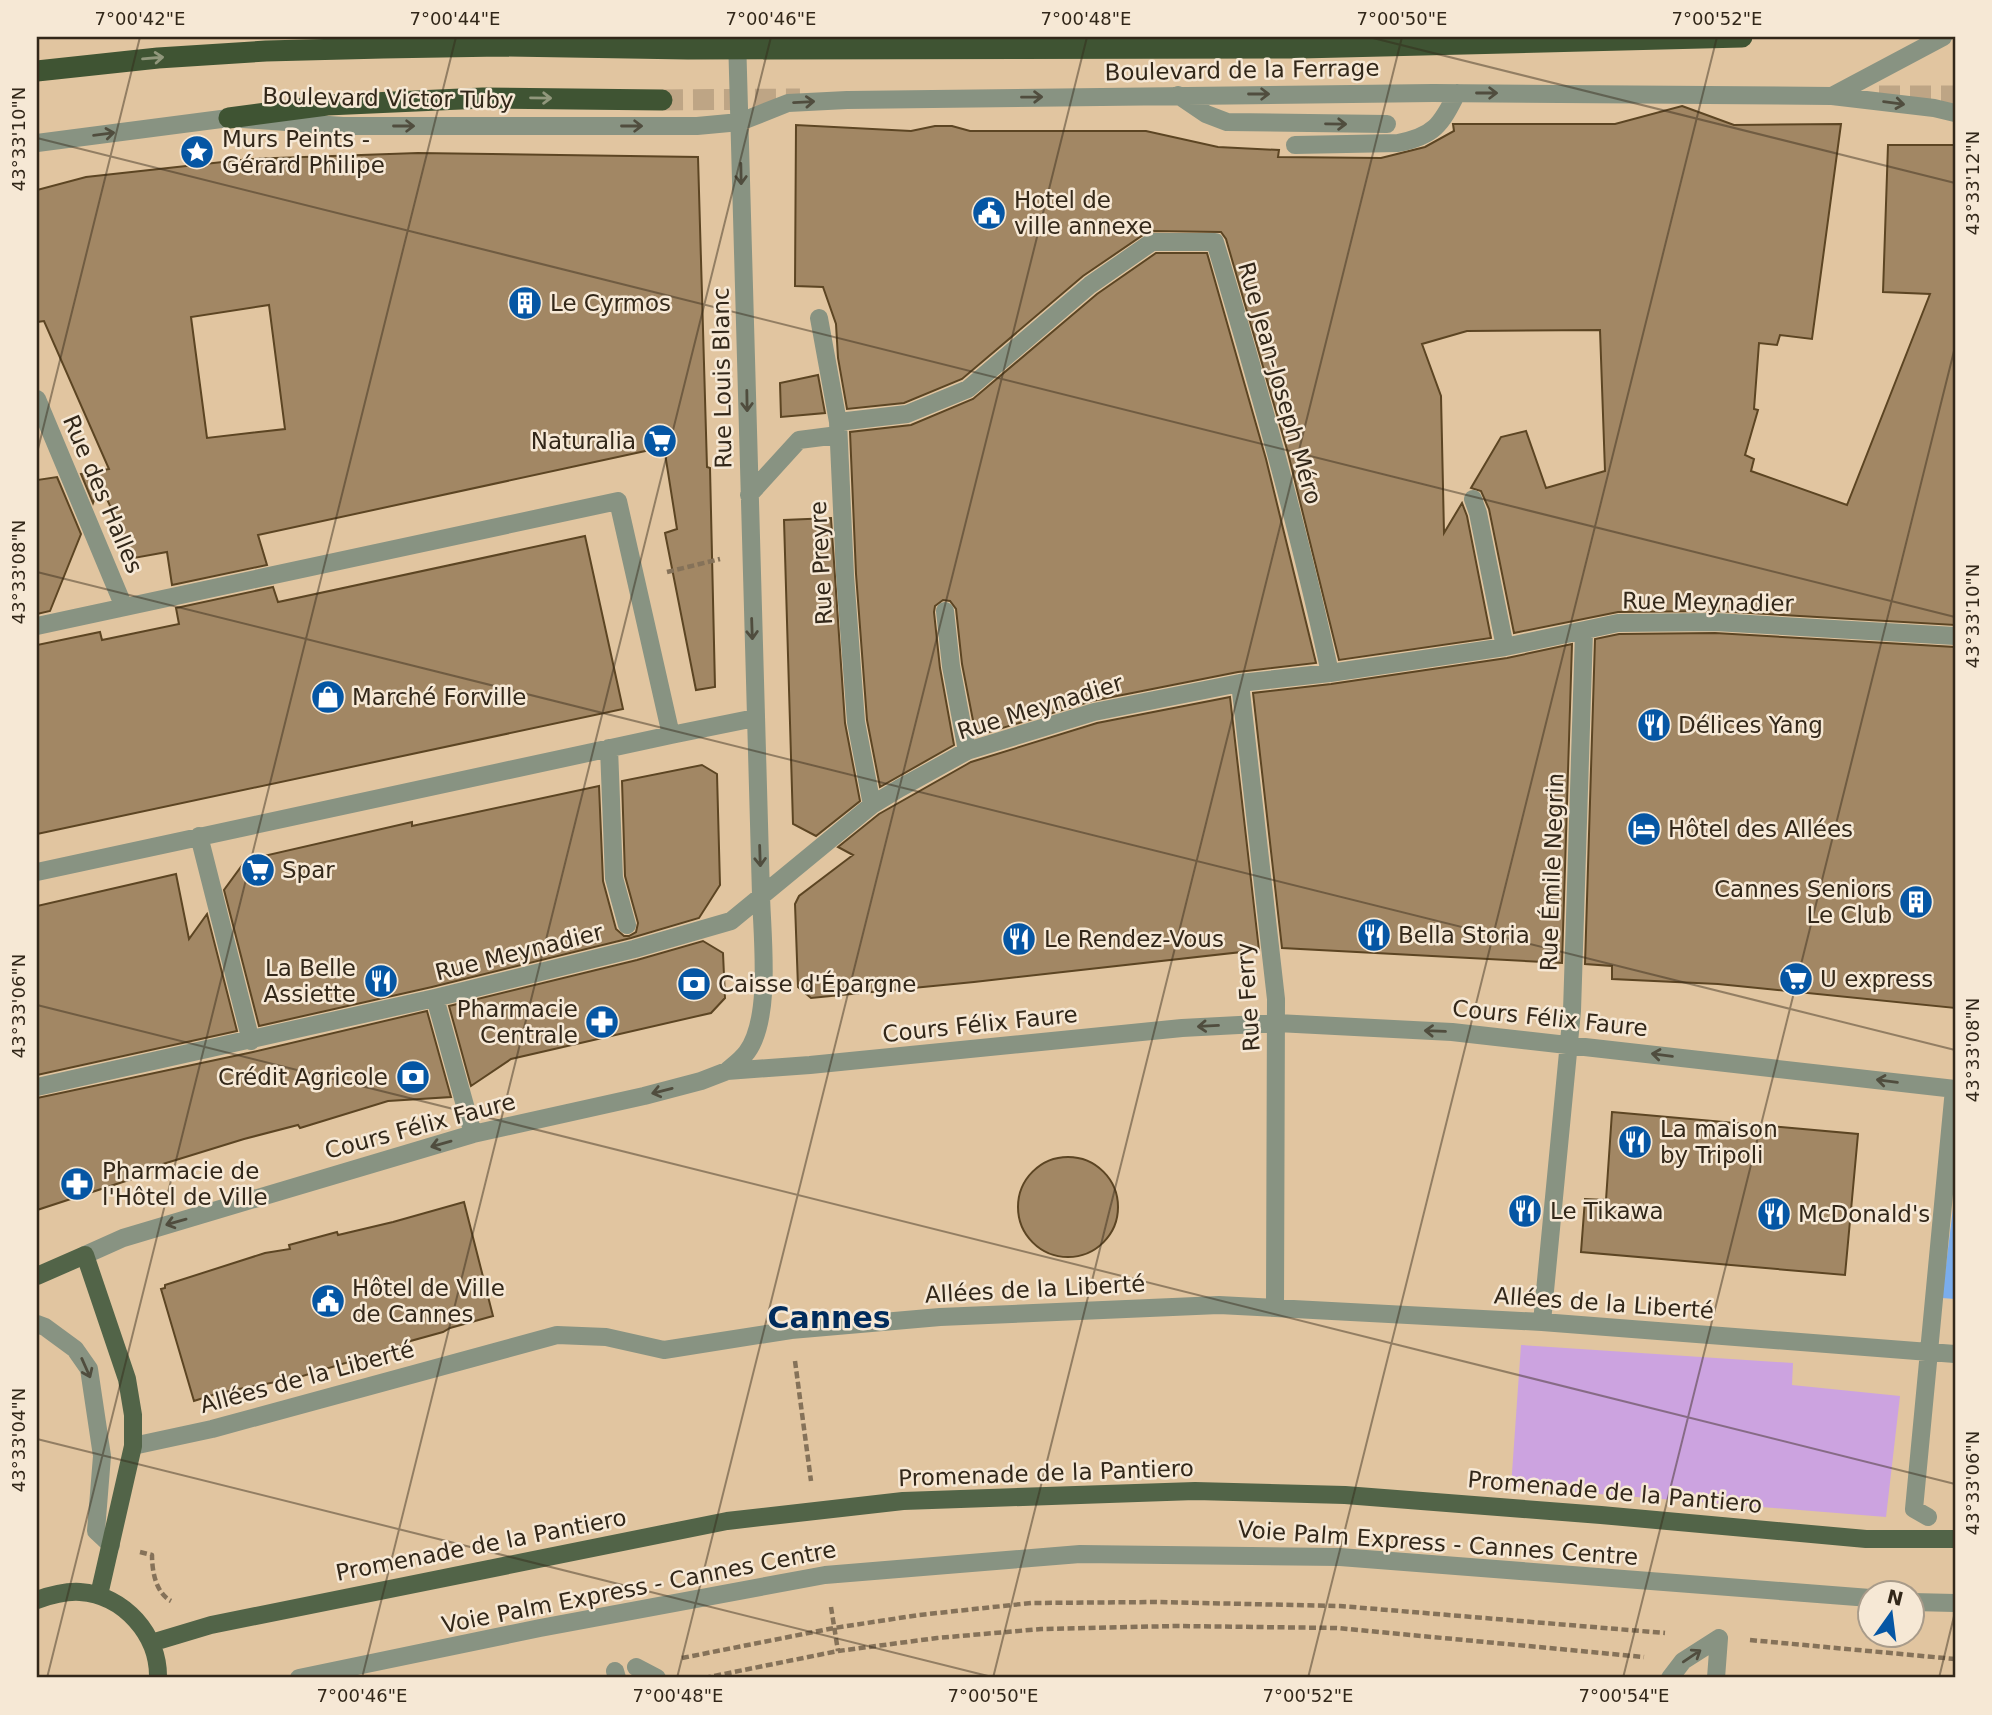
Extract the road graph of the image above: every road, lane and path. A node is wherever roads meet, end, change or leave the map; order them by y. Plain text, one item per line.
1 (1742, 37) edge
2 (1943, 37) edge
3 (737, 43) edge
4 (37, 71) edge
5 (1457, 93) junction
6 (1178, 95) junction
7 (1832, 96) junction
8 (662, 100) tunnel mouth
9 (1955, 113) edge
10 (229, 118) junction
11 (740, 122) junction
12 (1387, 124) dead end
13 (37, 143) edge
14 (1295, 145) dead end
15 (819, 318) dead end
16 (37, 399) edge
17 (838, 429) junction
18 (749, 495) junction
19 (1473, 499) dead end
20 (750, 552) junction
21 (636, 579) junction
22 (124, 607) junction
23 (945, 611) dead end
24 (37, 626) edge
25 (1584, 632) junction
26 (1955, 636) edge
27 (1505, 647) junction
28 (1330, 673) junction
29 (1240, 683) junction
30 (755, 718) junction
31 (671, 735) junction
32 (609, 748) junction
33 (967, 751) junction
34 (872, 805) junction
35 (199, 836) junction
36 (37, 872) edge
37 (761, 895) junction
38 (627, 925) dead end
39 (435, 998) junction
40 (1277, 1023) junction
41 (251, 1041) junction
42 (1569, 1044) junction
43 (727, 1071) junction
44 (37, 1087) edge
45 (1954, 1089) edge
46 (473, 1134) junction
47 (85, 1255) junction
48 (37, 1276) edge
49 (1275, 1308) junction
50 (1542, 1322) junction
51 (37, 1324) edge
52 (1928, 1353) junction
53 (1955, 1354) edge
54 (133, 1446) junction
55 (1928, 1517) dead end
56 (1955, 1539) edge
57 (111, 1545) junction
58 (99, 1595) junction
59 (1856, 1597) edge
60 (37, 1600) edge
61 (1926, 1602) edge
62 (1955, 1603) edge
63 (1719, 1638) junction
64 (151, 1643) junction
65 (1955, 1659) edge
66 (1683, 1661) junction
67 (636, 1667) joint
68 (158, 1678) edge
69 (299, 1678) edge
70 (656, 1678) edge
71 (704, 1678) edge
72 (1670, 1678) edge
73 (1716, 1678) edge

1 - 3 highway
2 - 7 street, Boulevard de la Ferrage
4 -> 3 highway
3 - 11 street, Rue Louis Blanc
6 -> 5 street, Boulevard de la Ferrage
5 -> 7 street, Boulevard de la Ferrage
5 - 14 street
11 -> 6 street, Boulevard de la Ferrage
6 -> 12 street
7 -> 9 street, Boulevard de la Ferrage
10 -> 8 highway
10 -> 11 street, Boulevard Victor Tuby
13 -> 10 street, Boulevard Victor Tuby
11 -> 18 street, Rue Louis Blanc
15 - 17 street, Rue Preyre
16 - 22 street, Rue des Halles
17 - 18 street
17 - 28 street, Rue Jean-Joseph Méro
17 - 34 street, Rue Preyre
18 - 20 street, Rue Louis Blanc
19 - 27 street
20 - 21 path
20 -> 30 street, Rue Louis Blanc
21 - 22 street
21 - 31 street
22 - 24 street
23 - 33 street
25 - 26 street, Rue Meynadier
25 - 27 street, Rue Meynadier
25 - 42 street, Rue Émile Negrin
27 - 28 street, Rue Meynadier
28 - 29 street, Rue Meynadier
29 - 33 street, Rue Meynadier
29 - 40 street, Rue Ferry
30 - 31 street
30 -> 37 street, Rue Louis Blanc
31 - 32 street
32 - 35 street
32 - 38 street
33 - 34 street, Rue Meynadier
34 - 37 street, Rue Meynadier
35 - 36 street
35 - 41 street
37 - 39 street, Rue Meynadier
37 - 43 street, Rue Louis Blanc
39 - 41 street, Rue Meynadier
39 - 46 street
42 -> 40 street, Cours Félix Faure
40 -> 43 street, Cours Félix Faure
40 - 49 street, Rue Ferry
41 - 44 street, Rue Meynadier
45 -> 42 street, Cours Félix Faure
42 - 50 street, Rue Émile Negrin
43 -> 46 street, Cours Félix Faure
45 - 52 street
46 -> 47 street, Cours Félix Faure
47 - 48 main road, Cours Félix Faure
47 - 54 main road
49 - 50 street, Allées de la Liberté
49 - 54 street, Allées de la Liberté
50 - 52 street, Allées de la Liberté
51 -> 57 street
52 - 53 street, Allées de la Liberté
52 - 55 street
54 - 57 main road
56 - 64 main road, Promenade de la Pantiero
57 - 58 main road
58 - 60 main road
58 - 64 main road
59 - 69 street, Voie Palm Express - Cannes Centre
61 - 62 street
63 - 65 path
66 -> 63 street
63 - 67 path
63 - 73 street
64 - 68 main road
66 - 71 path
66 - 72 street
67 - 70 street

